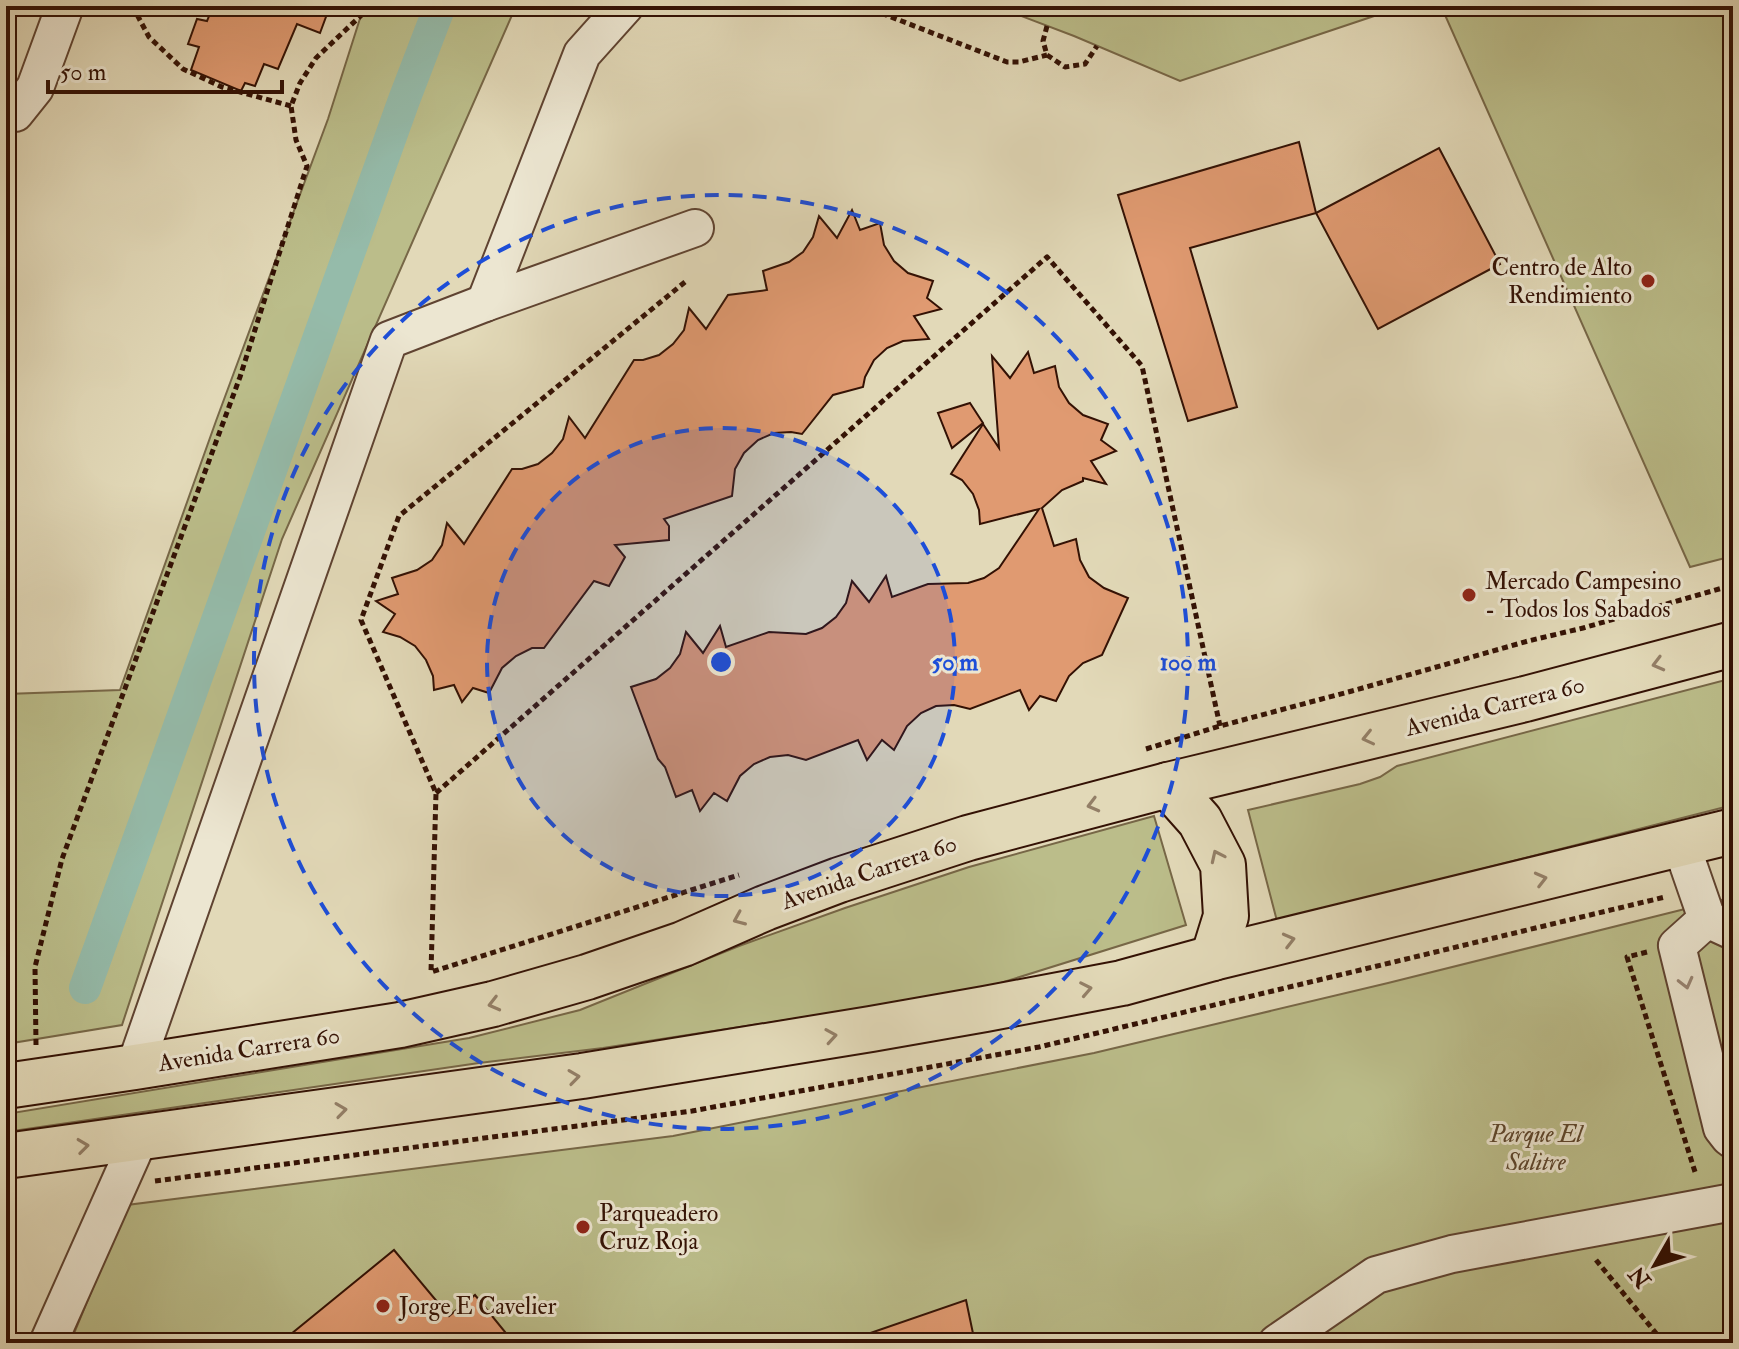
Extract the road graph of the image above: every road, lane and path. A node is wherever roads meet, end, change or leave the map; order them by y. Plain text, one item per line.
1 (65, 6) edge
2 (134, 6) edge
3 (371, 6) edge
4 (625, 6) edge
5 (863, 6) edge
6 (1047, 26) dead end
7 (1097, 46) dead end
8 (1047, 55) junction
9 (291, 106) junction
10 (10, 113) edge
11 (695, 228) dead end
12 (685, 282) dead end
13 (485, 303) junction
14 (1733, 644) edge
15 (1229, 770) junction
16 (1168, 785) junction
17 (436, 793) junction
18 (1733, 831) edge
19 (1681, 844) junction
20 (1720, 925) edge
21 (1677, 946) junction
22 (1213, 958) junction
23 (431, 972) dead end
24 (36, 1054) dead end
25 (135, 1067) junction
26 (6, 1086) edge
27 (139, 1139) junction
28 (1733, 1140) edge
29 (6, 1156) edge
30 (1719, 1204) edge
31 (1574, 1232) junction
32 (48, 1343) edge
33 (1277, 1343) edge
34 (1664, 1343) edge

1 - 10 street
2 - 9 path
3 - 9 path
4 - 13 street
5 - 8 path
6 - 8 path
7 - 8 path
9 - 24 path
11 - 13 street
12 - 17 path
13 - 25 street
14 -> 15 main road, Avenida Carrera 60
15 - 16 main road, Avenida Carrera 60
15 - 17 path
22 -> 16 main road
16 -> 25 main road, Avenida Carrera 60
17 - 23 path
18 - 19 main road
19 - 20 street
22 -> 19 main road
20 - 21 street
21 -> 28 street
21 - 30 path
27 -> 22 main road
25 - 26 main road, Avenida Carrera 60
29 -> 27 main road
27 - 32 street
30 - 31 street
31 - 33 street
31 - 34 path

